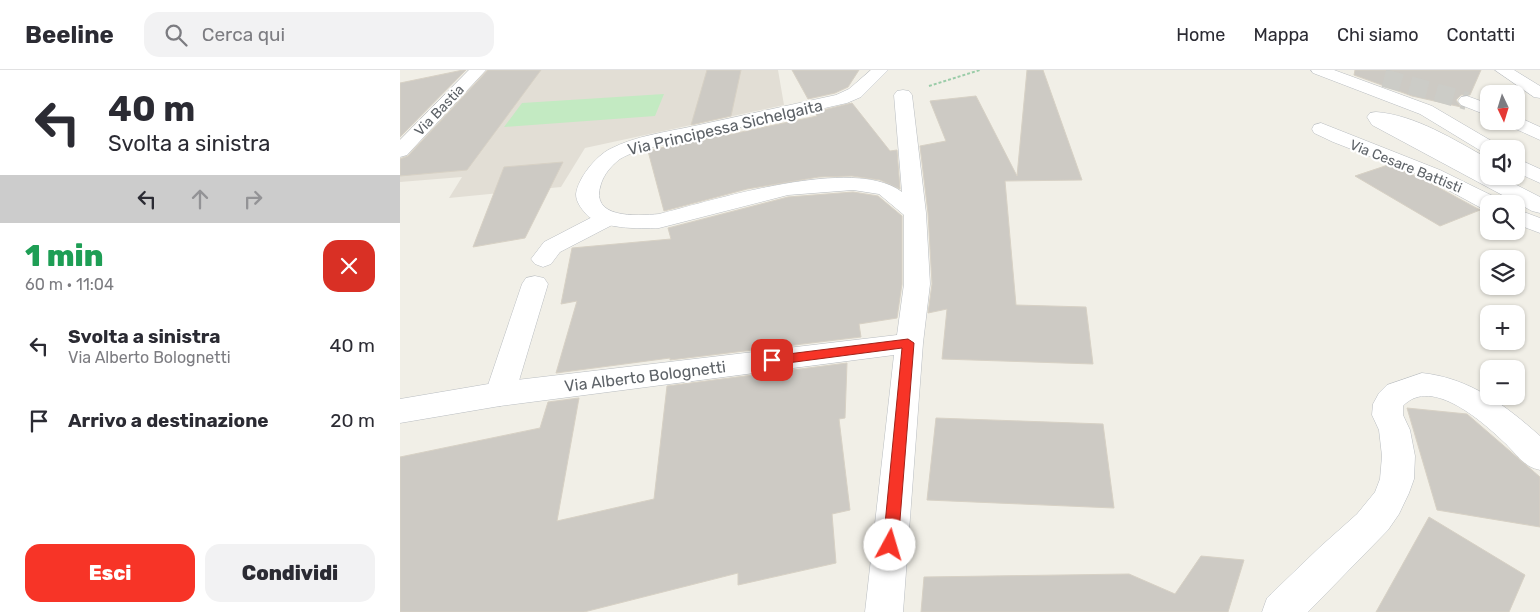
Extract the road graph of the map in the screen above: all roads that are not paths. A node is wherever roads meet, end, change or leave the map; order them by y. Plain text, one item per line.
1 (478, 70) edge
2 (880, 70) edge
3 (1319, 70) edge
4 (1356, 70) edge
5 (1488, 70) edge
6 (1503, 70) edge
7 (1384, 78) tunnel mouth
8 (1501, 85) edge
9 (1540, 93) edge
10 (903, 95) dead end
11 (1525, 100) edge
12 (1467, 101) tunnel mouth
13 (1480, 106) edge
14 (1540, 109) edge
15 (1525, 127) edge
16 (1321, 129) dead end
17 (1540, 134) edge
18 (1480, 142) edge
19 (400, 151) edge
20 (1480, 162) edge
21 (1525, 169) edge
22 (1480, 174) edge
23 (1540, 177) edge
24 (1525, 184) edge
25 (1500, 185) edge
26 (1540, 191) edge
27 (1480, 198) edge
28 (1540, 206) edge
29 (915, 213) junction
30 (608, 218) junction
31 (1525, 220) edge
32 (1540, 226) edge
33 (544, 259) dead end
34 (535, 284) dead end
35 (908, 343) junction
36 (500, 394) junction
37 (400, 411) edge
38 (1540, 456) edge
39 (884, 612) edge
40 (1281, 612) edge

1 - 19 street, Via Bastia
2 - 30 street, Via Principessa Sichelgaita
3 - 18 street
4 - 7 street
5 - 8 street
6 - 9 street
10 - 29 street
11 - 14 street
12 - 13 street
15 - 17 street
16 - 27 street, Via Cesare Battisti
20 - 22 street, Via Cesare Battisti
21 - 23 street
24 - 26 street
25 - 28 street, Via Cesare Battisti
29 - 30 street
29 - 35 street
30 - 33 street
31 - 32 street
34 - 36 street
35 - 36 street, Via Alberto Bolognetti
35 - 39 street
36 - 37 street, Via Alberto Bolognetti
38 - 40 street

